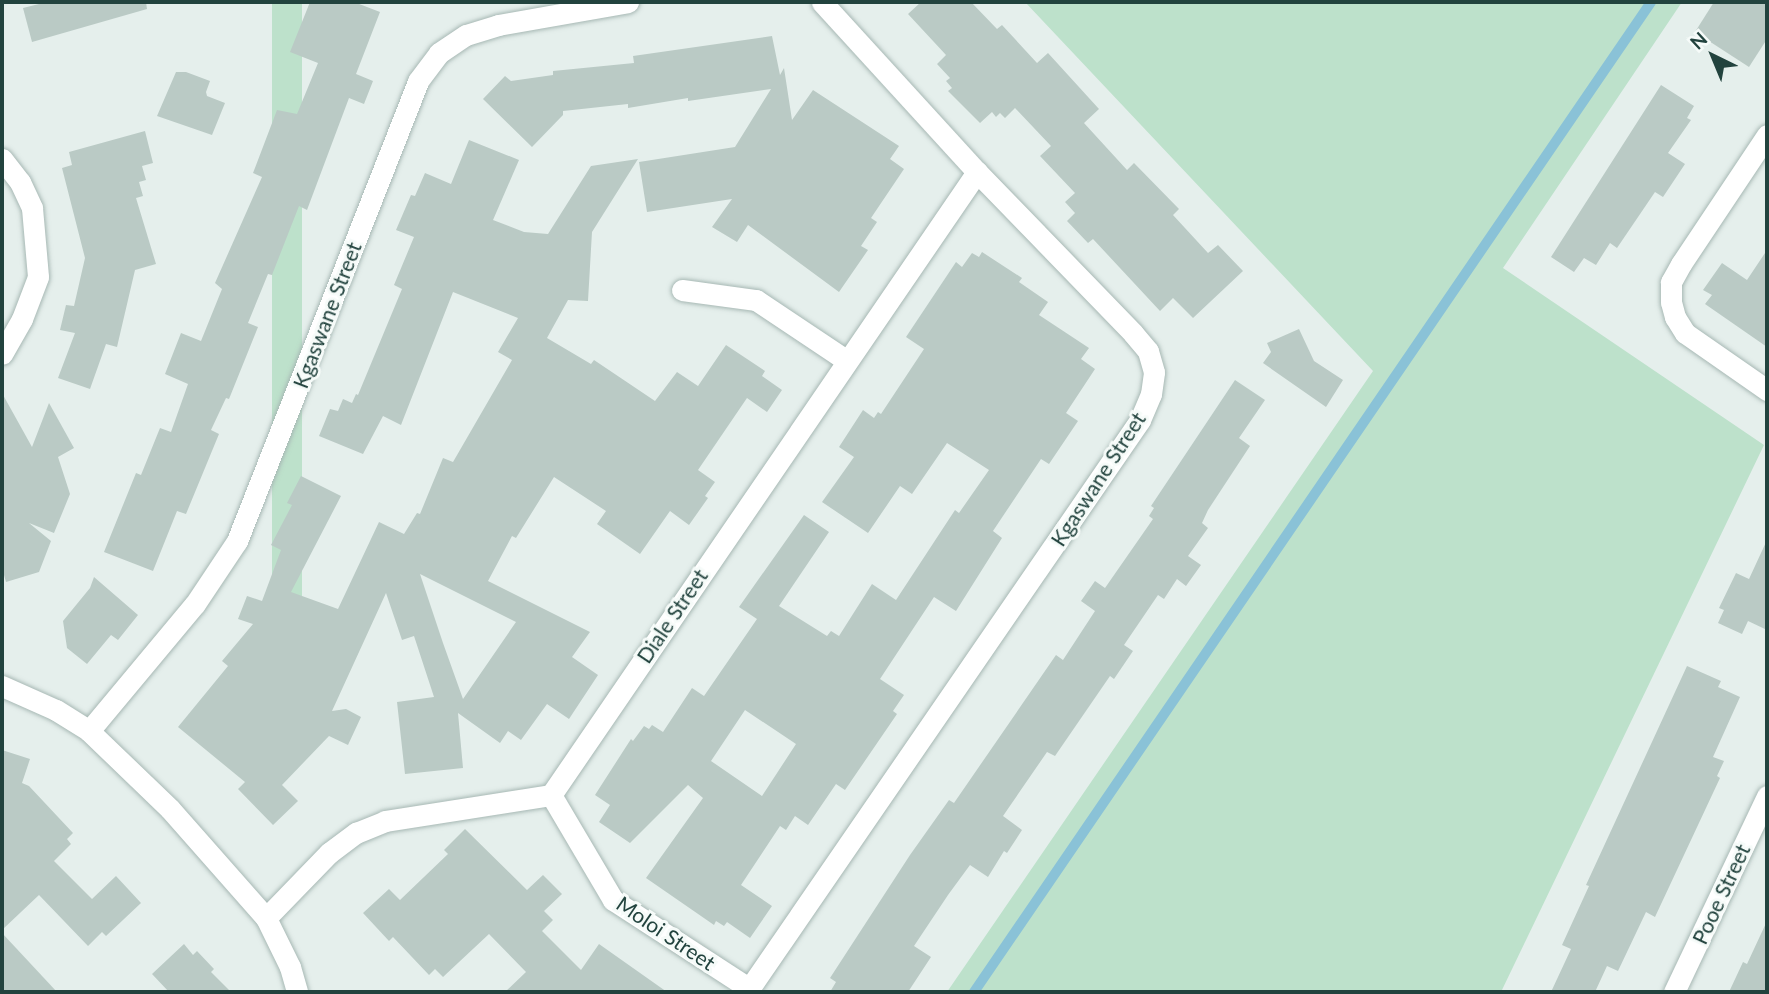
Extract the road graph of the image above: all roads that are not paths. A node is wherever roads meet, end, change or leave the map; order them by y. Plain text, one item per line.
1 (628, 2) edge
2 (822, 2) edge
3 (1767, 135) edge
4 (2, 159) edge
5 (977, 172) junction
6 (682, 290) dead end
7 (2, 354) edge
8 (846, 360) junction
9 (1767, 390) edge
10 (2, 687) edge
11 (89, 731) junction
12 (551, 794) junction
13 (1767, 796) edge
14 (266, 918) junction
15 (748, 990) edge
16 (297, 992) edge
17 (1674, 992) edge

1 - 11 street, Kgaswane Street
2 - 5 street, Kgaswane Street
3 - 9 street
4 - 7 street
5 - 8 street, Diale Street
5 - 15 street, Kgaswane Street
6 - 8 street
8 - 12 street, Diale Street
10 - 11 street
11 - 14 street
12 - 14 street
12 - 15 street, Moloi Street
13 - 17 street, Pooe Street
14 - 16 street

